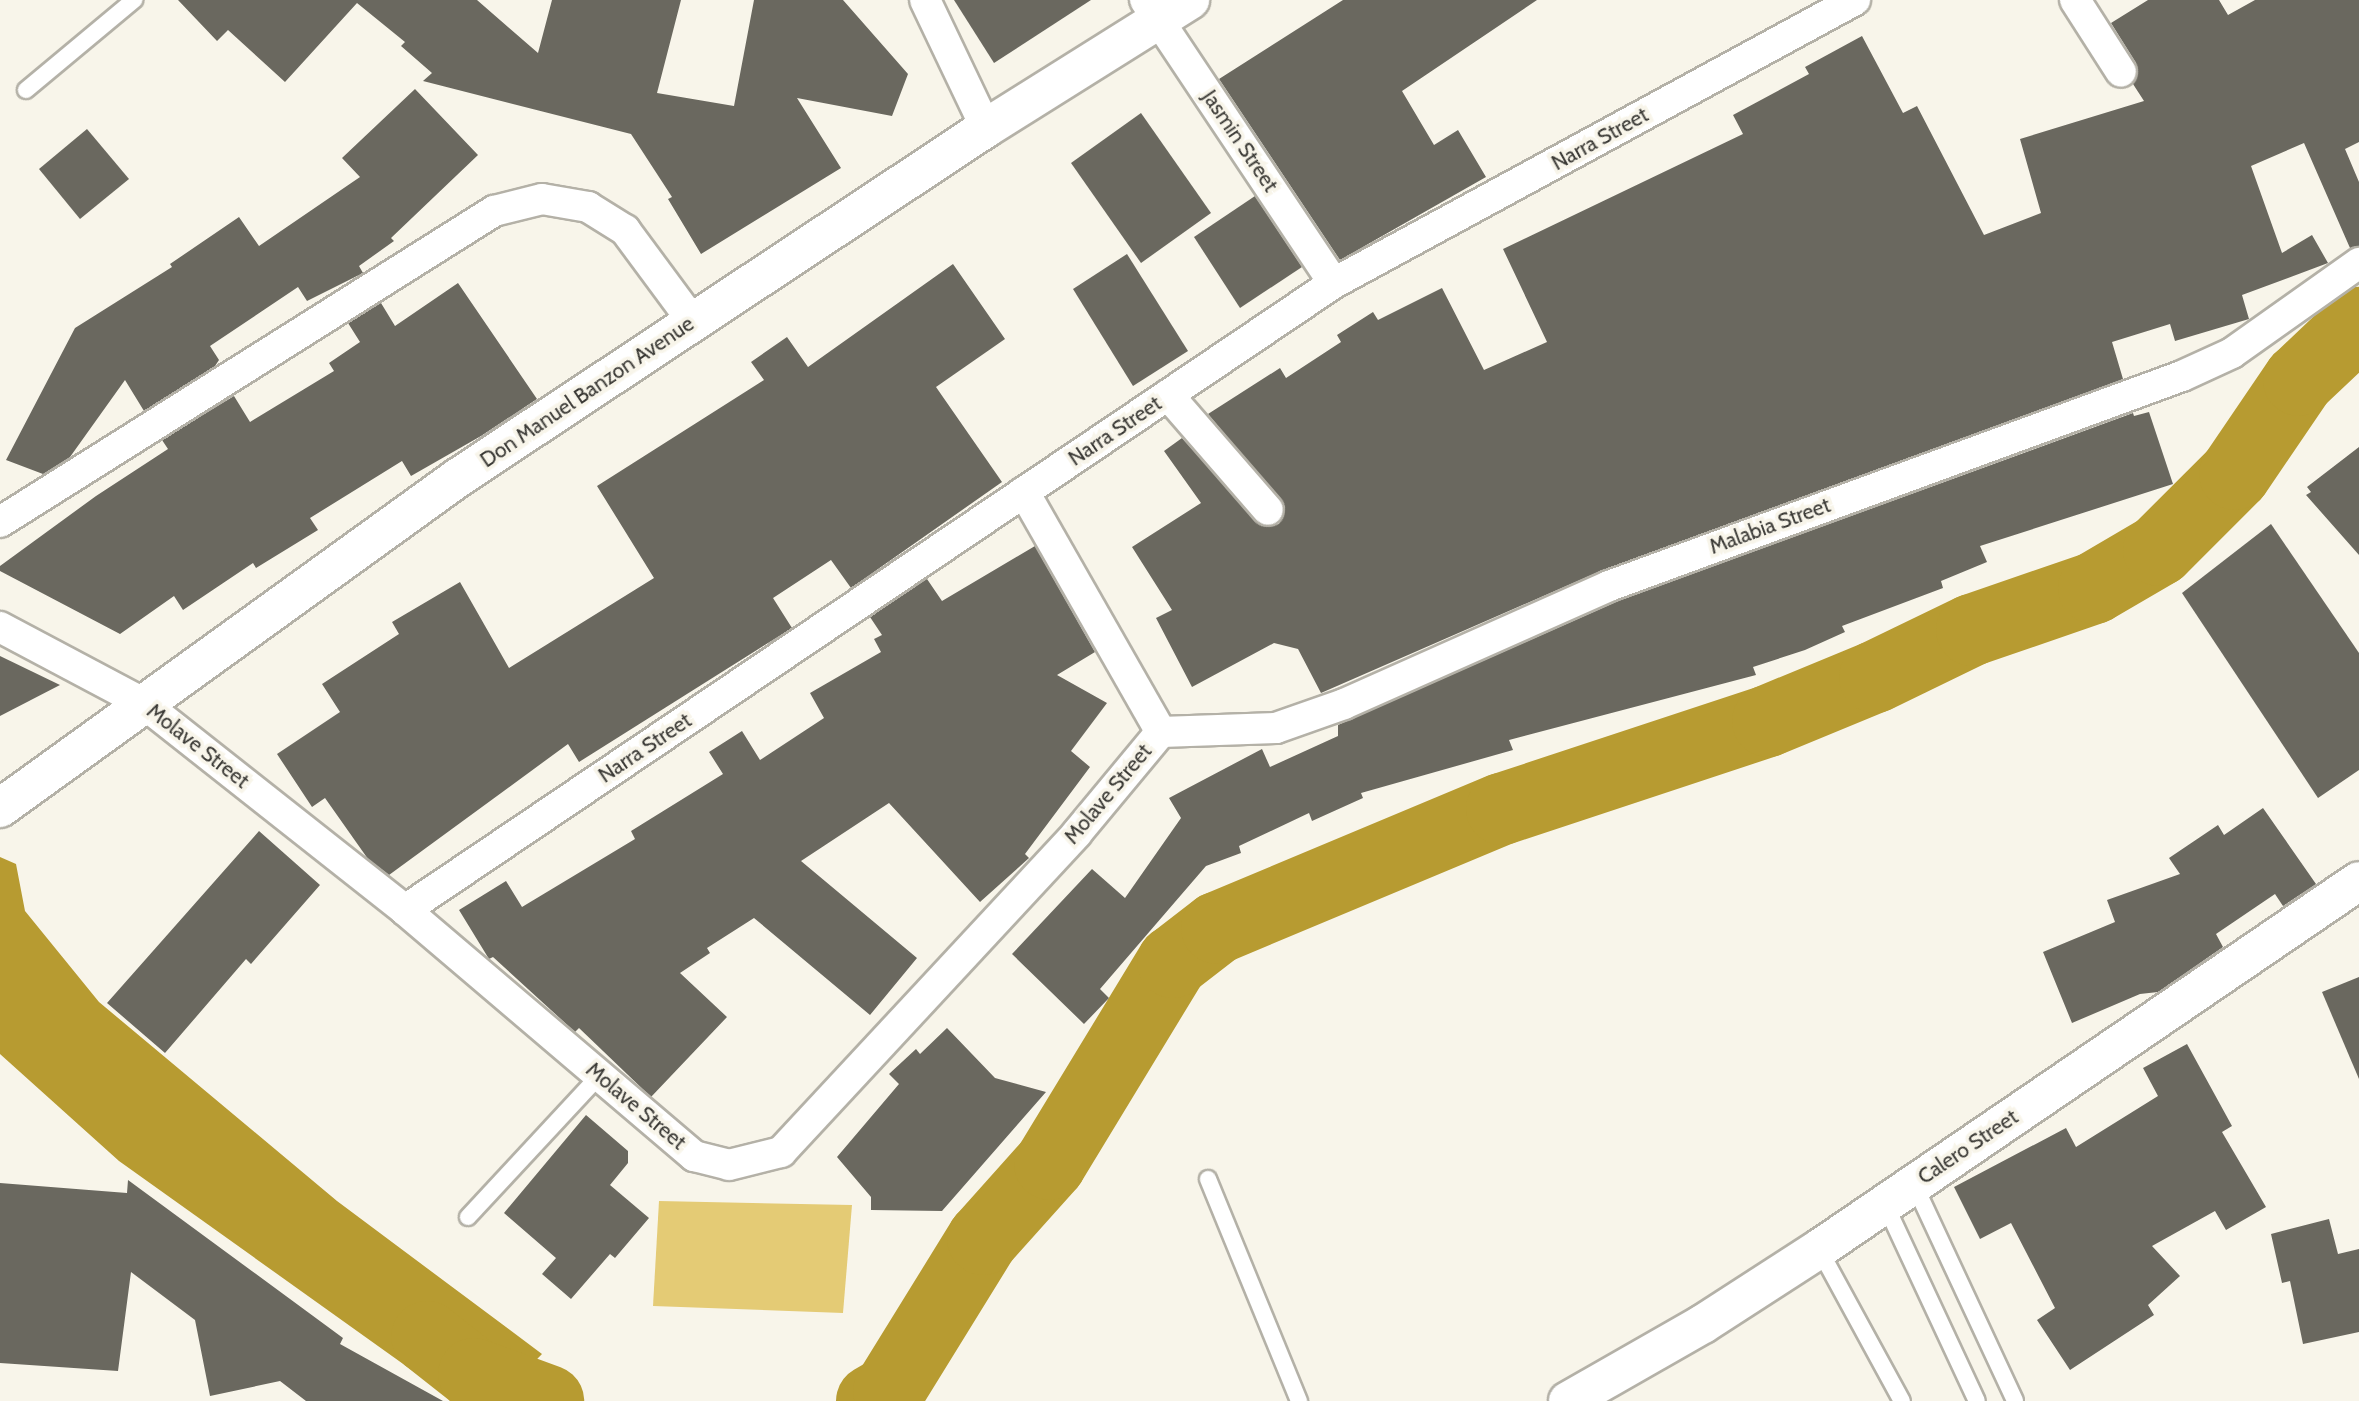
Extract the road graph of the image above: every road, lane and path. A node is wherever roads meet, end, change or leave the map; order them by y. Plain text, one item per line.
1 (134, 0) edge
2 (925, 0) edge
3 (1855, 0) edge
4 (2075, 0) edge
5 (1165, 7) edge
6 (2121, 72) dead end
7 (26, 90) dead end
8 (986, 128) junction
9 (2359, 263) edge
10 (1334, 284) junction
11 (693, 322) junction
12 (1168, 395) junction
13 (1024, 492) junction
14 (1268, 510) dead end
15 (0, 522) edge
16 (0, 627) edge
17 (143, 703) junction
18 (1161, 732) junction
19 (2, 806) edge
20 (2359, 881) edge
21 (405, 910) junction
22 (600, 1075) junction
23 (1208, 1179) dead end
24 (1899, 1194) junction
25 (468, 1217) dead end
26 (1819, 1249) junction
27 (1299, 1401) edge
28 (1568, 1401) edge
29 (1902, 1401) edge
30 (1977, 1401) edge
31 (2015, 1401) edge

1 - 7 lane
2 - 8 street
3 - 10 street, Narra Street
4 - 6 street
5 - 8 main road, Don Manuel Banzon Avenue
5 - 10 street, Jasmin Street
8 - 11 main road, Don Manuel Banzon Avenue
9 - 18 street, Malabia Street
10 - 12 street, Narra Street
11 - 15 street
11 - 17 main road, Don Manuel Banzon Avenue
12 - 13 street, Narra Street
12 - 14 street
13 - 18 street, Molave Street
13 - 21 street, Narra Street
16 - 17 street, Molave Street
17 - 19 main road, Don Manuel Banzon Avenue
17 - 21 street, Molave Street
18 - 22 street, Molave Street
20 - 24 main road, Calero Street
21 - 22 street, Molave Street
22 - 25 lane
23 - 27 lane
24 - 26 main road, Calero Street
24 - 30 lane
24 - 31 lane
26 - 28 main road, Calero Street
26 - 29 lane

